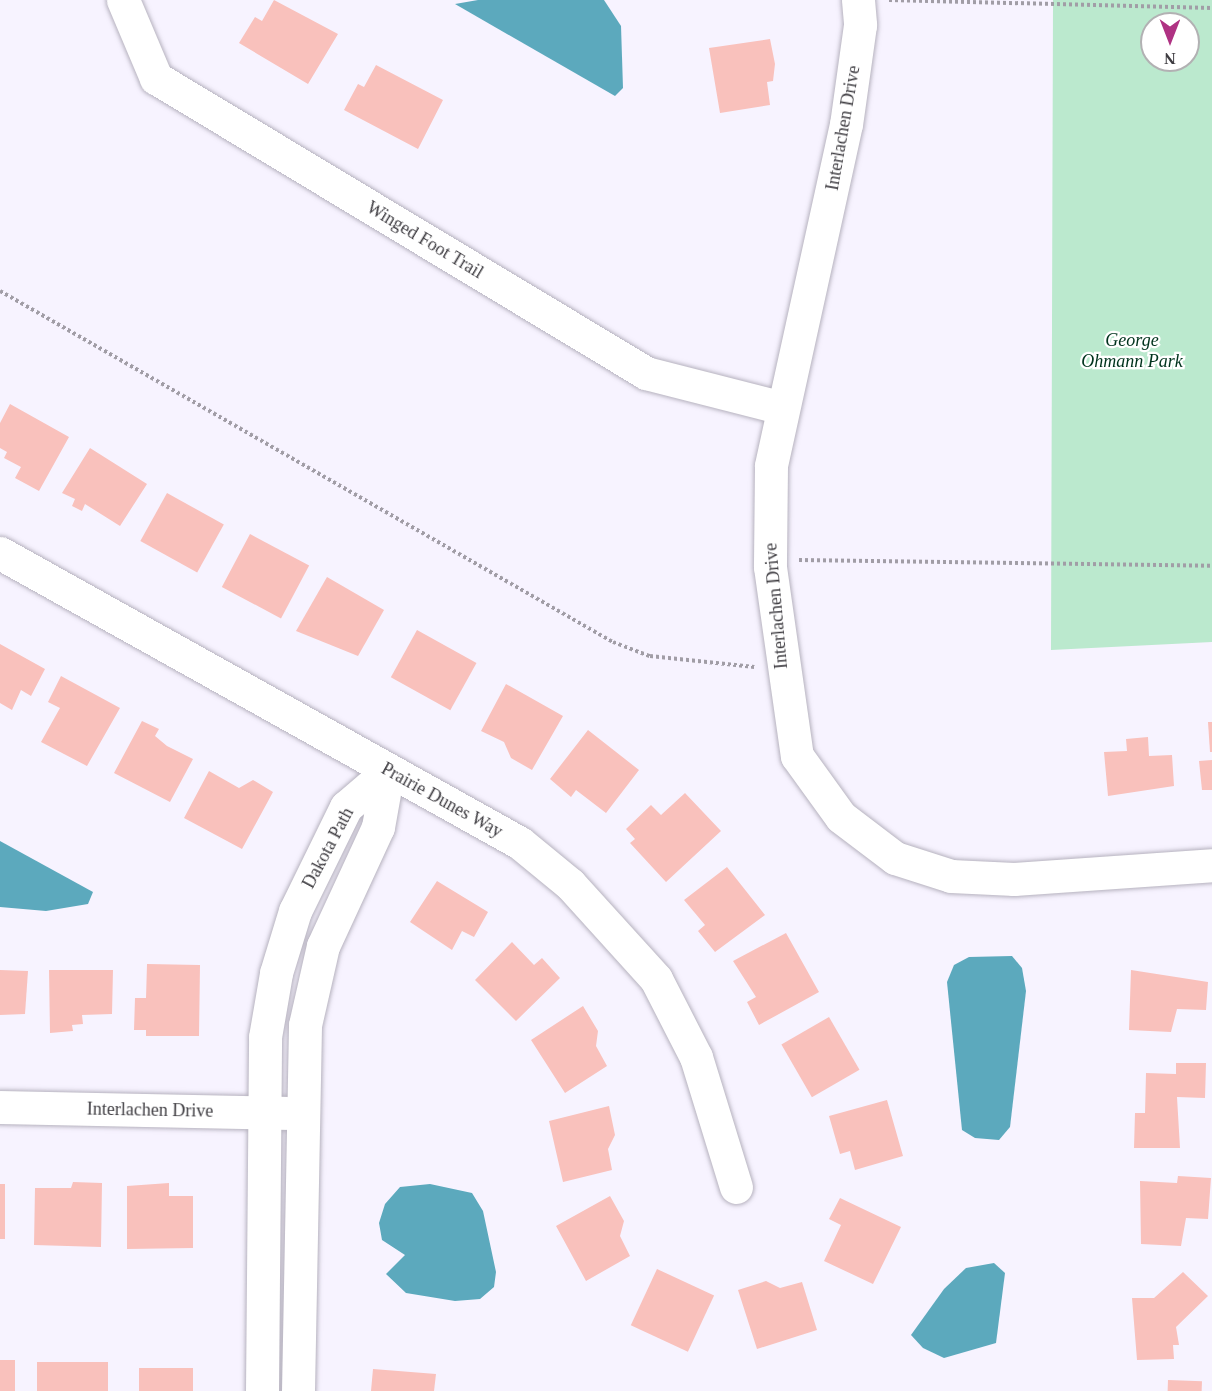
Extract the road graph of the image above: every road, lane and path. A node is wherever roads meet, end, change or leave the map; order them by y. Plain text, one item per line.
1 (123, 0) edge
2 (858, 0) edge
3 (889, 0) edge
4 (1212, 8) edge
5 (0, 291) edge
6 (783, 408) junction
7 (0, 553) edge
8 (770, 559) junction
9 (1212, 566) edge
10 (781, 670) junction
11 (388, 771) junction
12 (1212, 865) edge
13 (0, 1107) edge
14 (264, 1112) junction
15 (300, 1114) junction
16 (736, 1187) dead end
17 (262, 1391) edge
18 (298, 1391) edge

1 - 6 street, Winged Foot Trail
2 - 6 street, Interlachen Drive
3 - 4 path
5 - 10 path
6 - 8 street, Interlachen Drive
7 - 11 street, Prairie Dunes Way
8 - 9 path
8 - 10 street, Interlachen Drive
10 - 12 street, Interlachen Drive
11 - 14 street, Dakota Path
11 - 15 street, Dakota Path
11 - 16 street, Prairie Dunes Way
13 - 14 street, Interlachen Drive
14 - 15 street, Interlachen Drive
14 - 17 street, Dakota Path
15 - 18 street, Dakota Path

